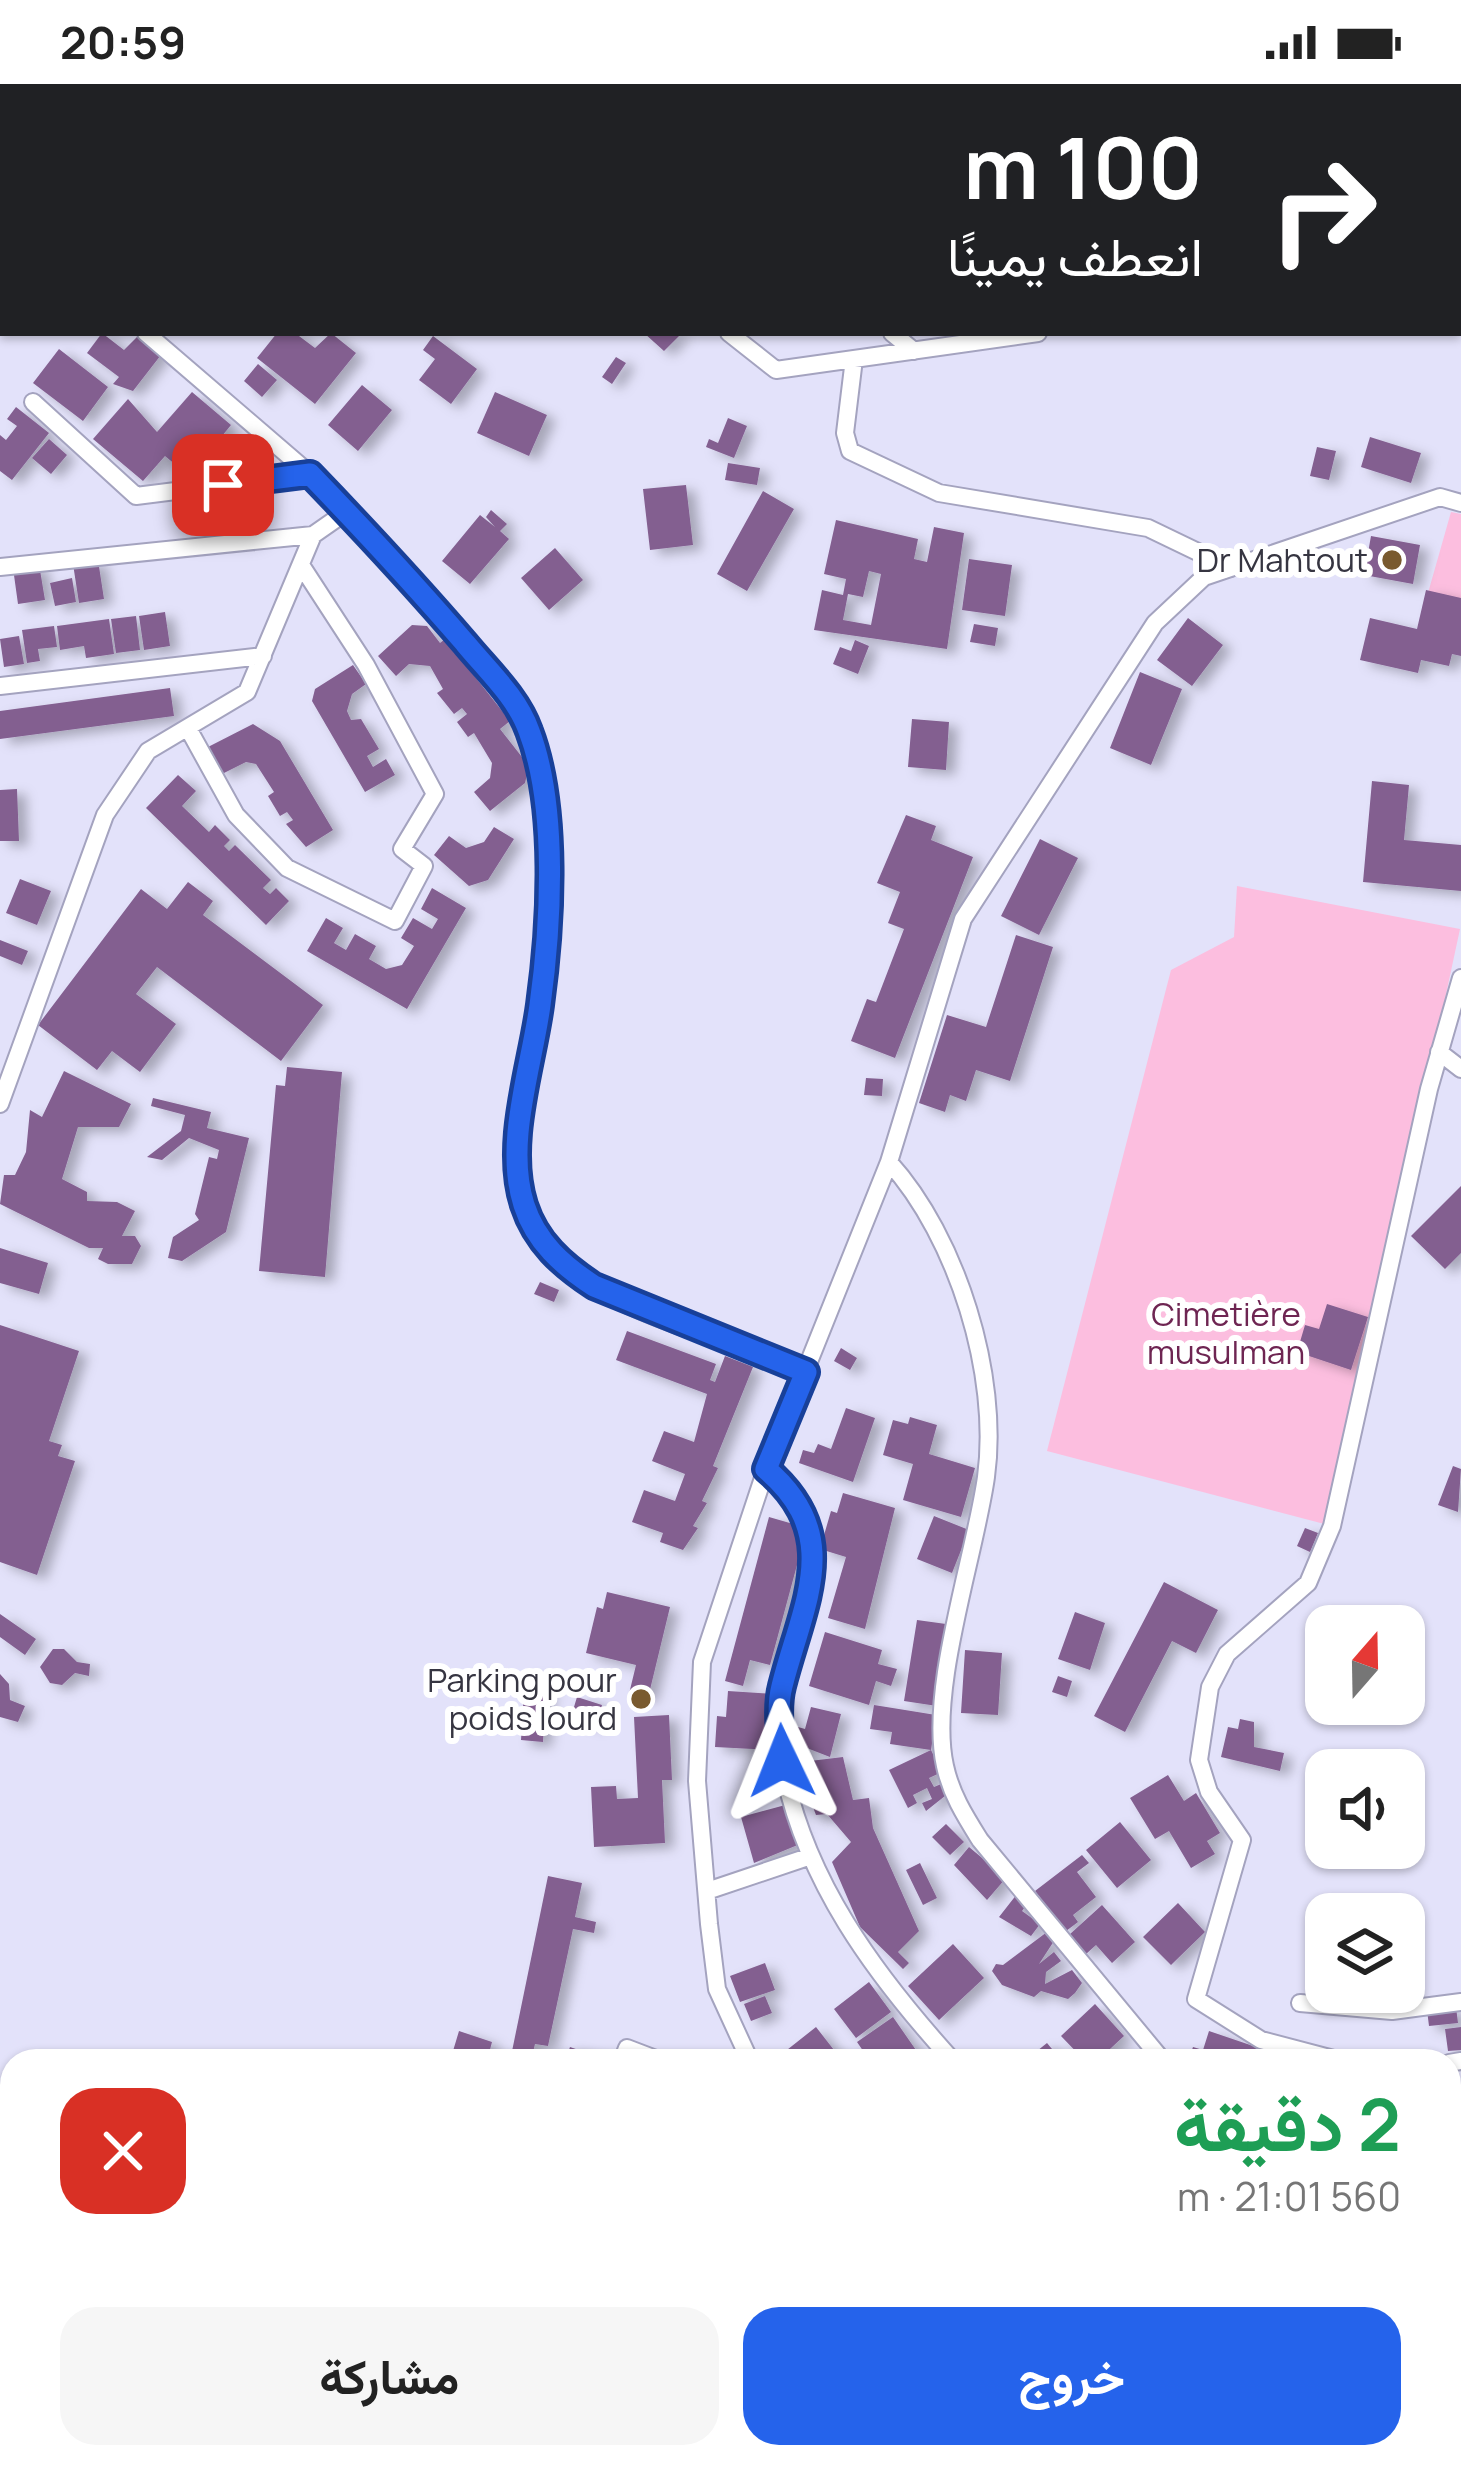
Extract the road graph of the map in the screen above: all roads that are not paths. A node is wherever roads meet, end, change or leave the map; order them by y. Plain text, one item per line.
1 (149, 336) edge
2 (733, 336) edge
3 (896, 336) edge
4 (1017, 336) edge
5 (914, 351) junction
6 (854, 359) junction
7 (33, 402) dead end
8 (310, 474) junction
9 (1461, 503) edge
10 (346, 512) junction
11 (313, 535) junction
12 (301, 565) junction
13 (0, 567) edge
14 (1231, 568) junction
15 (263, 656) junction
16 (0, 686) edge
17 (189, 730) junction
18 (1461, 978) edge
19 (1438, 1052) junction
20 (1461, 1069) edge
21 (0, 1104) edge
22 (889, 1162) junction
23 (806, 1372) junction
24 (766, 1469) junction
25 (811, 1856) junction
26 (707, 1892) junction
27 (1461, 2002) edge
28 (1300, 2003) dead end
29 (746, 2049) edge
30 (942, 2049) edge
31 (1153, 2049) edge
32 (1296, 2049) edge

1 - 8 street
2 - 6 street
3 - 5 street
4 - 5 street
5 - 6 street
6 - 14 street
7 - 8 street
8 - 10 street
9 - 14 street
10 - 11 street
10 - 23 street
11 - 12 street
11 - 13 street
12 - 15 street
12 - 17 street
14 - 22 street
15 - 16 street
15 - 17 street
17 - 21 street
18 - 19 street
19 - 20 street
19 - 32 street
22 - 23 street
22 - 31 street
23 - 24 street
24 - 25 street
24 - 26 street
25 - 26 street
25 - 30 street
26 - 29 street
27 - 28 street

